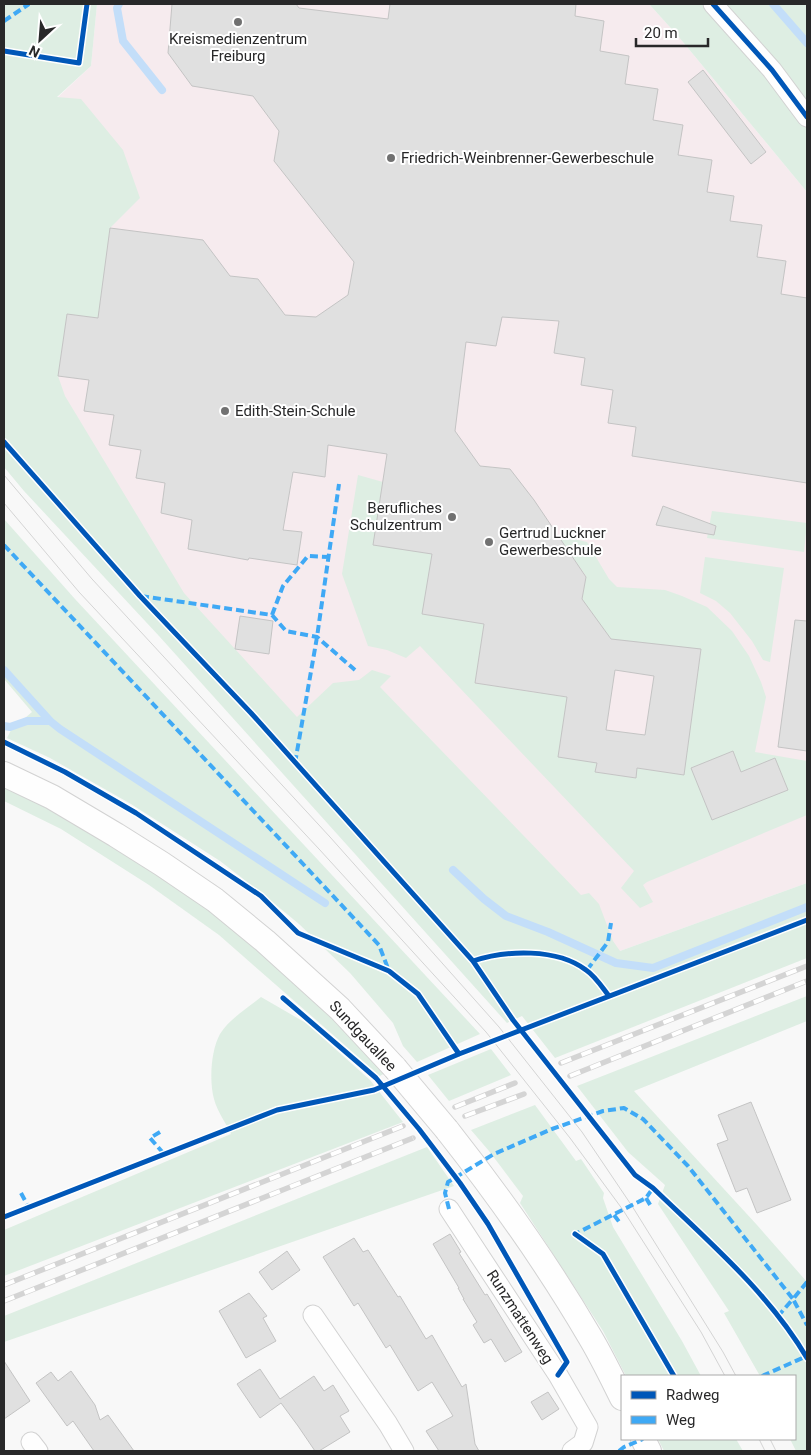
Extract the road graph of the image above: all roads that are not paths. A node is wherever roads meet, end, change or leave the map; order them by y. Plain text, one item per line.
1 (713, 4) edge
2 (807, 117) edge
3 (4, 774) edge
4 (449, 1209) dead end
5 (313, 1315) dead end
6 (621, 1396) edge
7 (404, 1451) edge
8 (572, 1451) edge

1 - 2 street
3 - 6 street, Sundgauallee, bridge
4 - 8 street, Runzmattenweg
5 - 7 street

